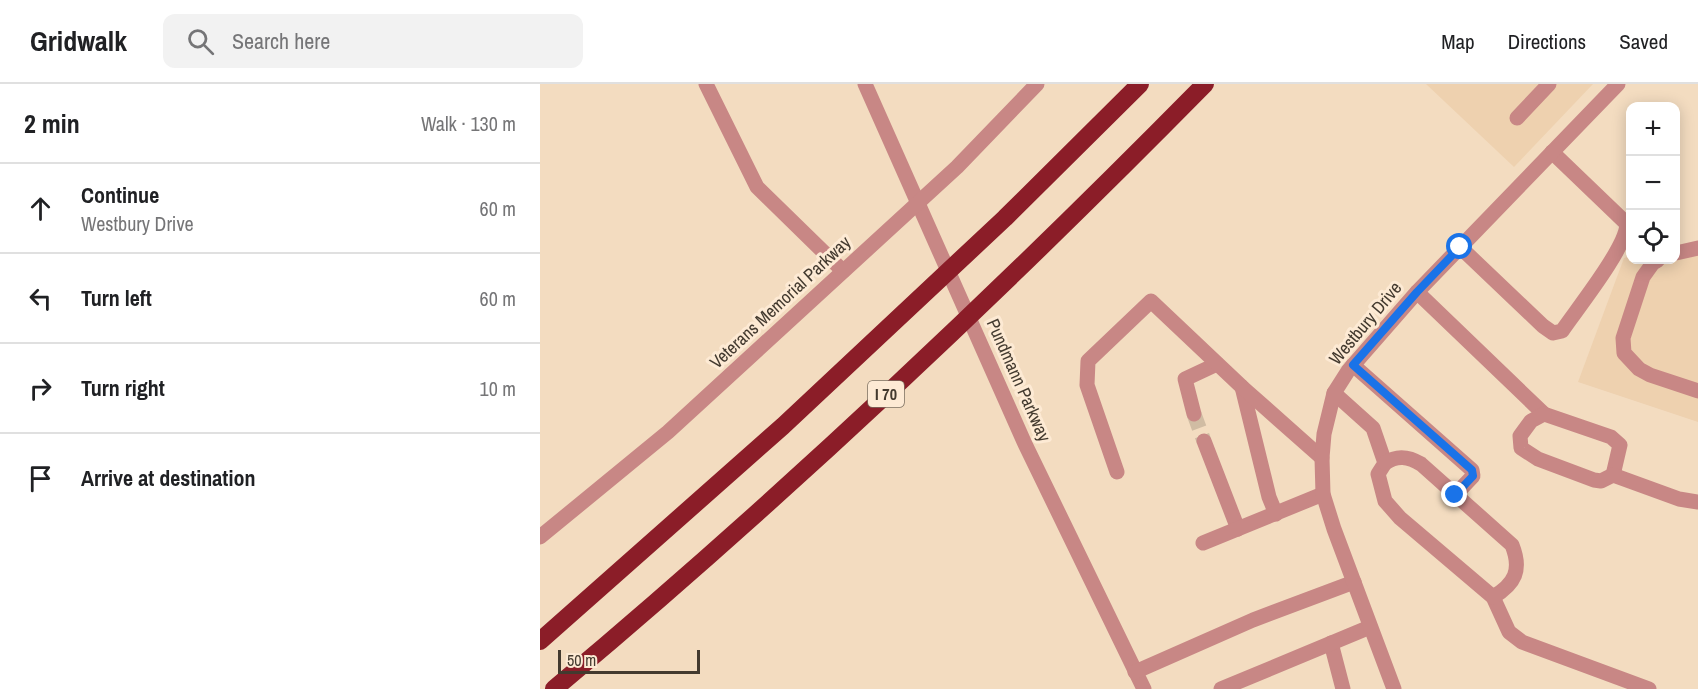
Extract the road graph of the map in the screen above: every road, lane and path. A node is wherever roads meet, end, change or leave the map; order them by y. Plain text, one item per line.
1 (706, 84) edge
2 (865, 84) edge
3 (1037, 84) edge
4 (1140, 84) edge
5 (1205, 84) edge
6 (1549, 84) edge
7 (1618, 84) edge
8 (1517, 118) dead end
9 (1552, 152) junction
10 (1460, 247) junction
11 (1698, 248) edge
12 (1680, 252) edge
13 (1652, 264) edge
14 (843, 271) junction
15 (1417, 292) junction
16 (1217, 364) junction
17 (1353, 365) junction
18 (1242, 387) junction
19 (1698, 392) edge
20 (1334, 393) junction
21 (1194, 414) tunnel mouth
22 (1544, 414) junction
23 (1204, 441) tunnel mouth
24 (1322, 458) junction
25 (1384, 463) junction
26 (1117, 472) dead end
27 (1613, 475) junction
28 (1323, 494) junction
29 (1455, 495) junction
30 (1698, 502) edge
31 (1276, 514) junction
32 (1238, 529) junction
33 (540, 537) edge
34 (1203, 543) dead end
35 (1354, 582) junction
36 (1493, 597) junction
37 (1371, 627) junction
38 (540, 641) edge
39 (1331, 643) junction
40 (1135, 672) junction
41 (554, 689) edge
42 (1144, 689) edge
43 (1221, 689) edge
44 (1343, 689) edge
45 (1394, 689) edge
46 (1649, 689) edge

1 - 14 street
2 - 40 street, Pundmann Parkway
3 - 14 street, Veterans Memorial Parkway
4 - 38 highway, I 70
5 - 41 highway, I 70
6 - 8 street
7 - 9 street, Westbury Drive
9 - 10 street, Westbury Drive
9 - 10 street
10 - 15 street, Westbury Drive
11 - 12 street
13 - 19 street
14 - 33 street, Veterans Memorial Parkway
15 - 17 street, Westbury Drive
15 - 22 street
16 - 18 street
16 - 21 street
16 - 26 street
17 - 20 street, Westbury Drive
17 - 29 street
18 - 24 street
18 - 31 street
20 - 24 street, Westbury Drive
20 - 25 street
22 - 27 street
22 - 27 street
23 - 32 street
24 - 28 street, Westbury Drive
25 - 29 street
25 - 36 street
27 - 30 street
28 - 31 street
28 - 35 street, Westbury Drive
29 - 36 street
31 - 32 street
32 - 34 street
35 - 37 street, Westbury Drive
35 - 40 street
36 - 46 street
37 - 39 street
37 - 45 street, Westbury Drive
39 - 43 street
39 - 44 street
40 - 42 street, Pundmann Parkway

